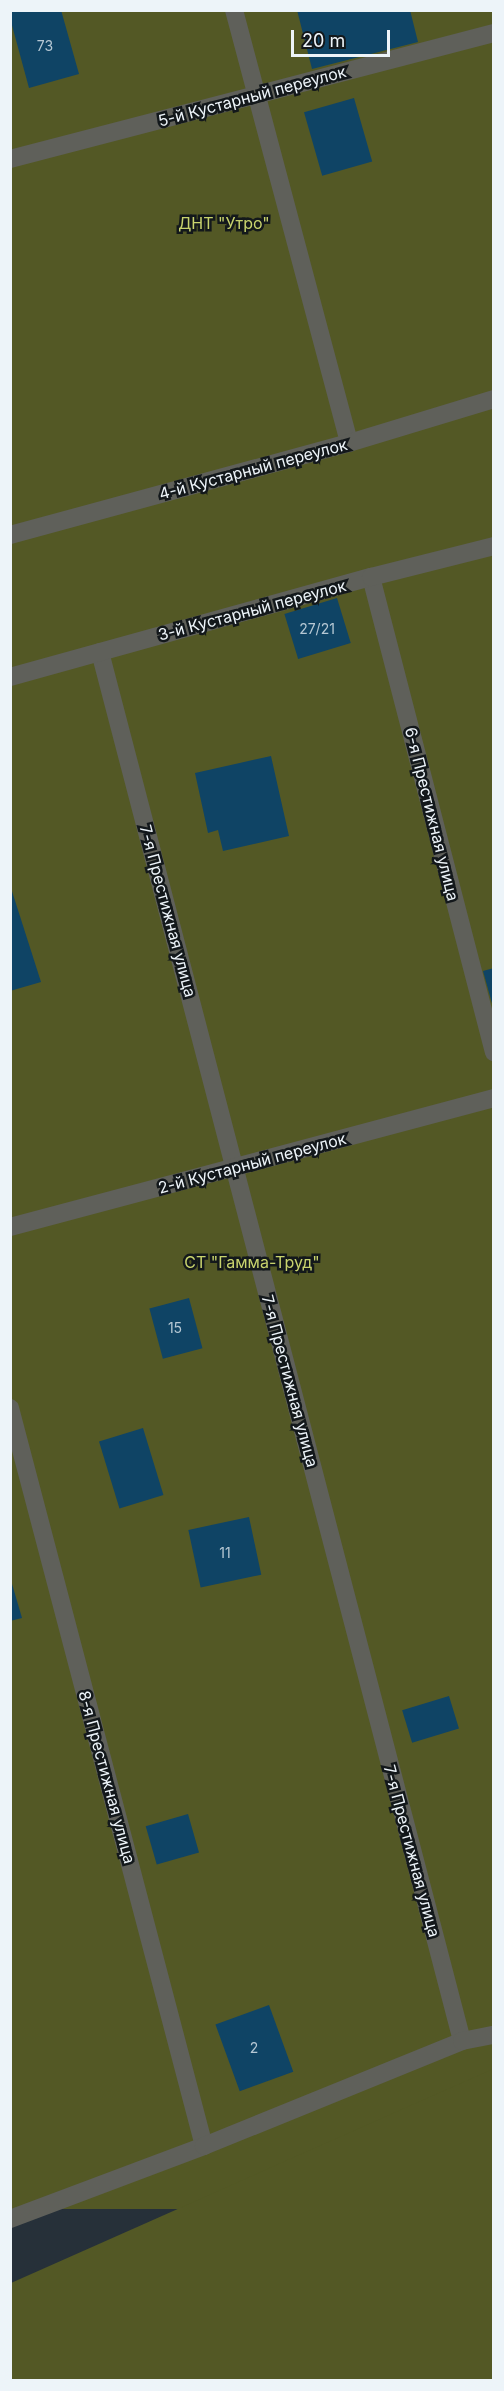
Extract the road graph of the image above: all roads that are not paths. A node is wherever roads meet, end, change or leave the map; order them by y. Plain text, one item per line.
1 (234, 10) edge
2 (494, 33) edge
3 (257, 95) junction
4 (10, 159) edge
5 (494, 399) edge
6 (349, 443) junction
7 (10, 535) edge
8 (494, 546) edge
9 (371, 577) junction
10 (100, 652) junction
11 (10, 677) edge
12 (494, 1052) edge
13 (494, 1098) edge
14 (234, 1167) junction
15 (10, 1227) edge
16 (10, 1408) edge
17 (494, 2035) edge
18 (462, 2041) junction
19 (204, 2146) junction
20 (10, 2219) edge

1 - 3 street
2 - 3 street, 5-й Кустарный переулок
3 - 4 street, 5-й Кустарный переулок
3 - 6 street
5 - 6 street, 4-й Кустарный переулок
6 - 7 street, 4-й Кустарный переулок
8 - 9 street, 3-й Кустарный переулок
9 - 10 street, 3-й Кустарный переулок
9 - 12 street, 6-я Престижная улица
10 - 11 street, 3-й Кустарный переулок
10 - 14 street, 7-я Престижная улица
13 - 14 street, 2-й Кустарный переулок
14 - 15 street, 2-й Кустарный переулок
14 - 18 street, 7-я Престижная улица
16 - 19 street, 8-я Престижная улица
17 - 18 street
18 - 19 street
19 - 20 street

